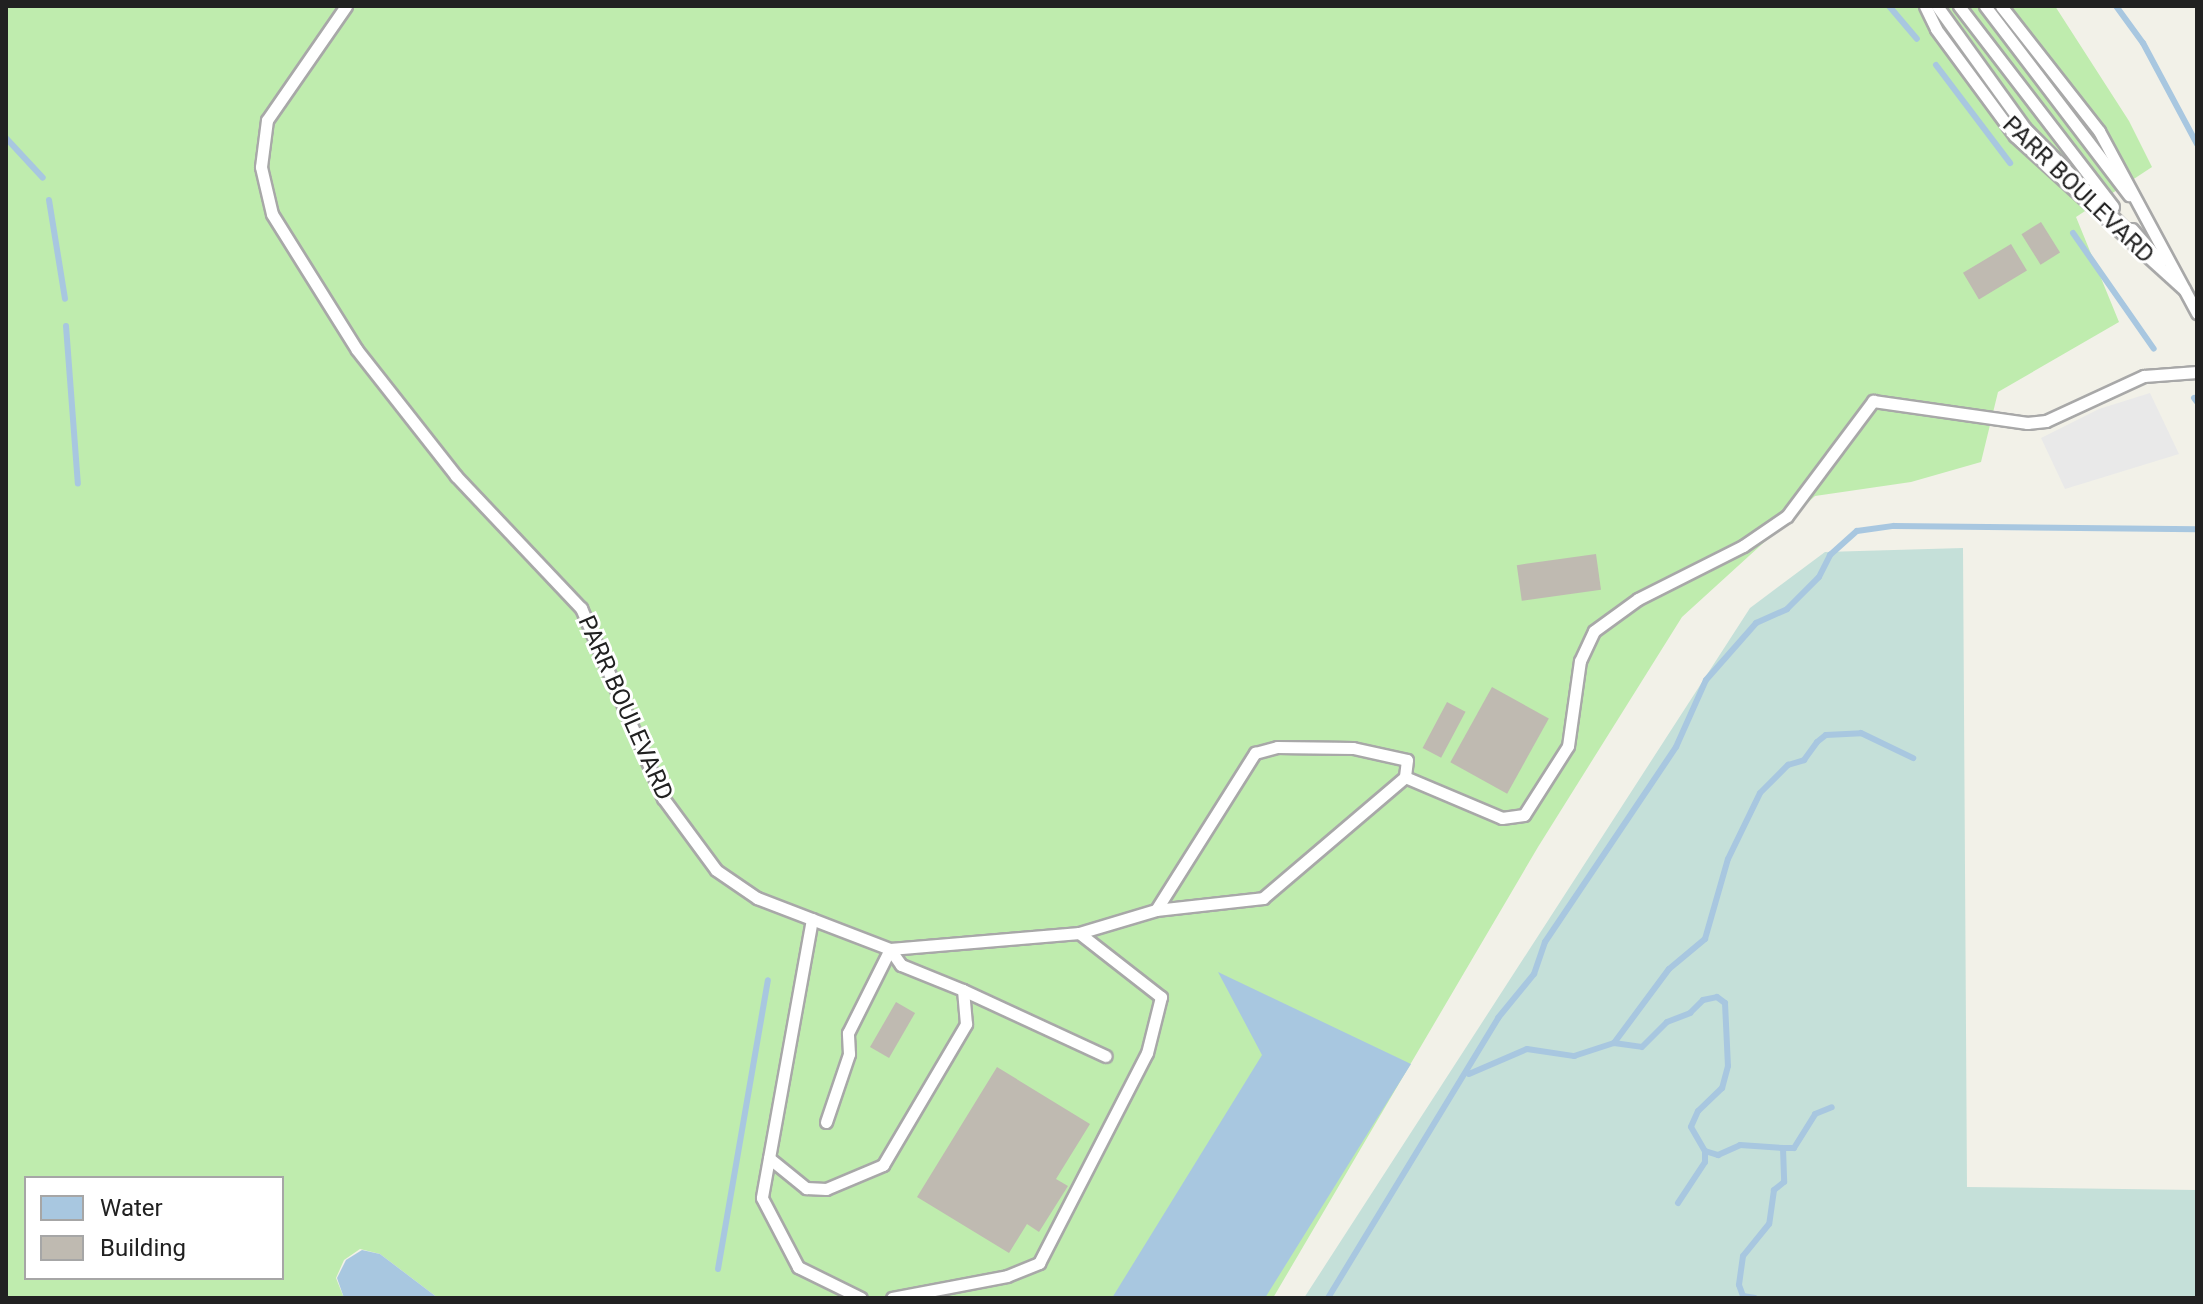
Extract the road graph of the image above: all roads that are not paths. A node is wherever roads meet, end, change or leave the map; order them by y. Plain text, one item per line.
1 (346, 6) edge
2 (1925, 6) edge
3 (1937, 6) edge
4 (1959, 6) edge
5 (1985, 6) edge
6 (2001, 6) edge
7 (2184, 289) junction
8 (2197, 313) edge
9 (2197, 372) edge
10 (1405, 777) junction
11 (1156, 910) junction
12 (812, 919) junction
13 (1079, 933) junction
14 (890, 949) junction
15 (963, 990) junction
16 (1106, 1056) dead end
17 (826, 1122) dead end
18 (769, 1158) junction
19 (861, 1298) edge
20 (892, 1298) edge

1 - 12 lane, PARR BOULEVARD
2 - 7 lane, PARR BOULEVARD
3 - 7 lane
4 - 7 lane
5 - 7 lane
6 - 7 lane, PARR BOULEVARD
7 - 8 lane, PARR BOULEVARD
9 - 10 lane
10 - 11 lane, PARR BOULEVARD
10 - 11 lane
11 - 13 lane, PARR BOULEVARD
12 - 14 lane, PARR BOULEVARD
12 - 18 lane
13 - 14 lane, PARR BOULEVARD
13 - 20 lane
14 - 15 lane
14 - 17 lane
15 - 16 lane
15 - 18 lane
18 - 19 lane

